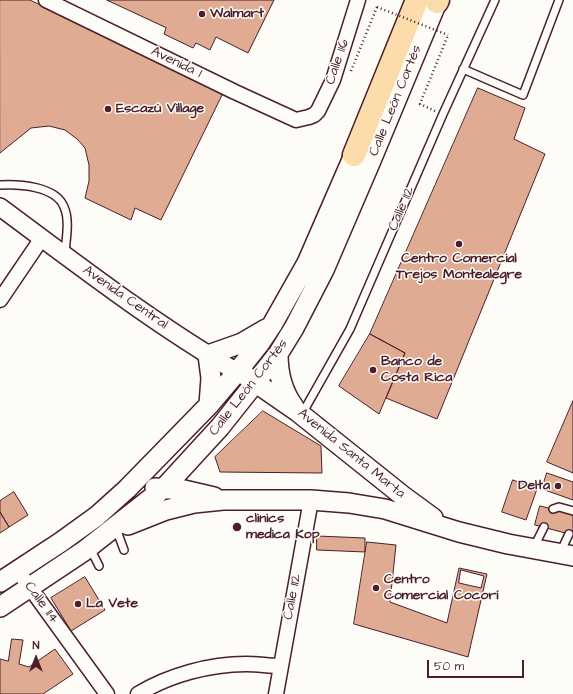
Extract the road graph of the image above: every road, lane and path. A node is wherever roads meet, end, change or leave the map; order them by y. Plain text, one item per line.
1 (46, 0) edge
2 (358, 0) edge
3 (403, 0) edge
4 (495, 0) edge
5 (559, 0) edge
6 (432, 1) edge
7 (463, 69) junction
8 (348, 77) dead end
9 (443, 114) junction
10 (308, 117) joint
11 (354, 155) junction
12 (0, 185) edge
13 (0, 207) edge
14 (42, 238) junction
15 (64, 255) junction
16 (0, 300) edge
17 (272, 324) junction
18 (278, 354) junction
19 (208, 355) junction
20 (237, 372) junction
21 (256, 382) junction
22 (209, 405) junction
23 (300, 413) junction
24 (164, 488) junction
25 (127, 489) junction
26 (223, 500) junction
27 (311, 500) junction
28 (553, 509) dead end
29 (573, 511) edge
30 (446, 527) junction
31 (544, 527) dead end
32 (117, 531) junction
33 (569, 534) dead end
34 (533, 549) junction
35 (87, 550) junction
36 (124, 550) dead end
37 (566, 555) edge
38 (99, 566) dead end
39 (18, 571) junction
40 (0, 582) edge
41 (30, 588) junction
42 (0, 607) edge
43 (280, 666) junction
44 (107, 694) edge
45 (138, 694) edge
46 (276, 694) edge

1 - 10 street, Avenida 1
2 - 10 street, Calle 116
3 - 11 highway
4 - 7 lane, Calle 112
5 - 7 lane
6 - 11 highway
6 - 18 main road, Calle León Cortés
7 - 9 lane, Calle 112
8 - 9 path, bridge
9 - 23 lane, Calle 112
11 - 17 main road, Calle León Cortés
12 - 15 lane
13 - 14 street, Avenida Central
14 - 15 street, Avenida Central
14 - 16 street
15 - 19 street, Avenida Central
17 - 19 main road
17 - 20 main road, Calle León Cortés
18 - 21 main road, Calle León Cortés
18 - 23 main road
19 - 20 street, Avenida Central
19 - 22 main road
20 - 21 main road, Avenida Central
20 - 22 main road, Calle León Cortés
21 - 23 main road, Avenida Santa Marta
21 - 24 main road, Calle León Cortés
22 - 25 main road, Calle León Cortés
23 - 30 main road, Avenida Santa Marta
24 - 25 main road, Avenida Santa Marta
24 - 26 main road, Avenida Santa Marta
24 - 35 main road, Calle León Cortés
25 - 39 main road, Calle León Cortés
26 - 27 main road, Avenida Santa Marta
26 - 32 main road, Avenida Santa Marta
27 - 30 main road, Avenida Santa Marta
27 - 43 street, Calle 112
28 - 29 lane
30 - 34 main road, Avenida Santa Marta
31 - 34 lane
32 - 35 main road, Avenida Santa Marta
32 - 36 lane
33 - 37 lane
34 - 37 main road, Avenida Santa Marta
35 - 38 lane
35 - 41 main road, Calle León Cortés
39 - 40 main road, Calle León Cortés
39 - 41 street, Calle 114
41 - 42 main road, Calle León Cortés
41 - 44 street, Calle 114
43 - 45 street
43 - 46 street, Calle 112

